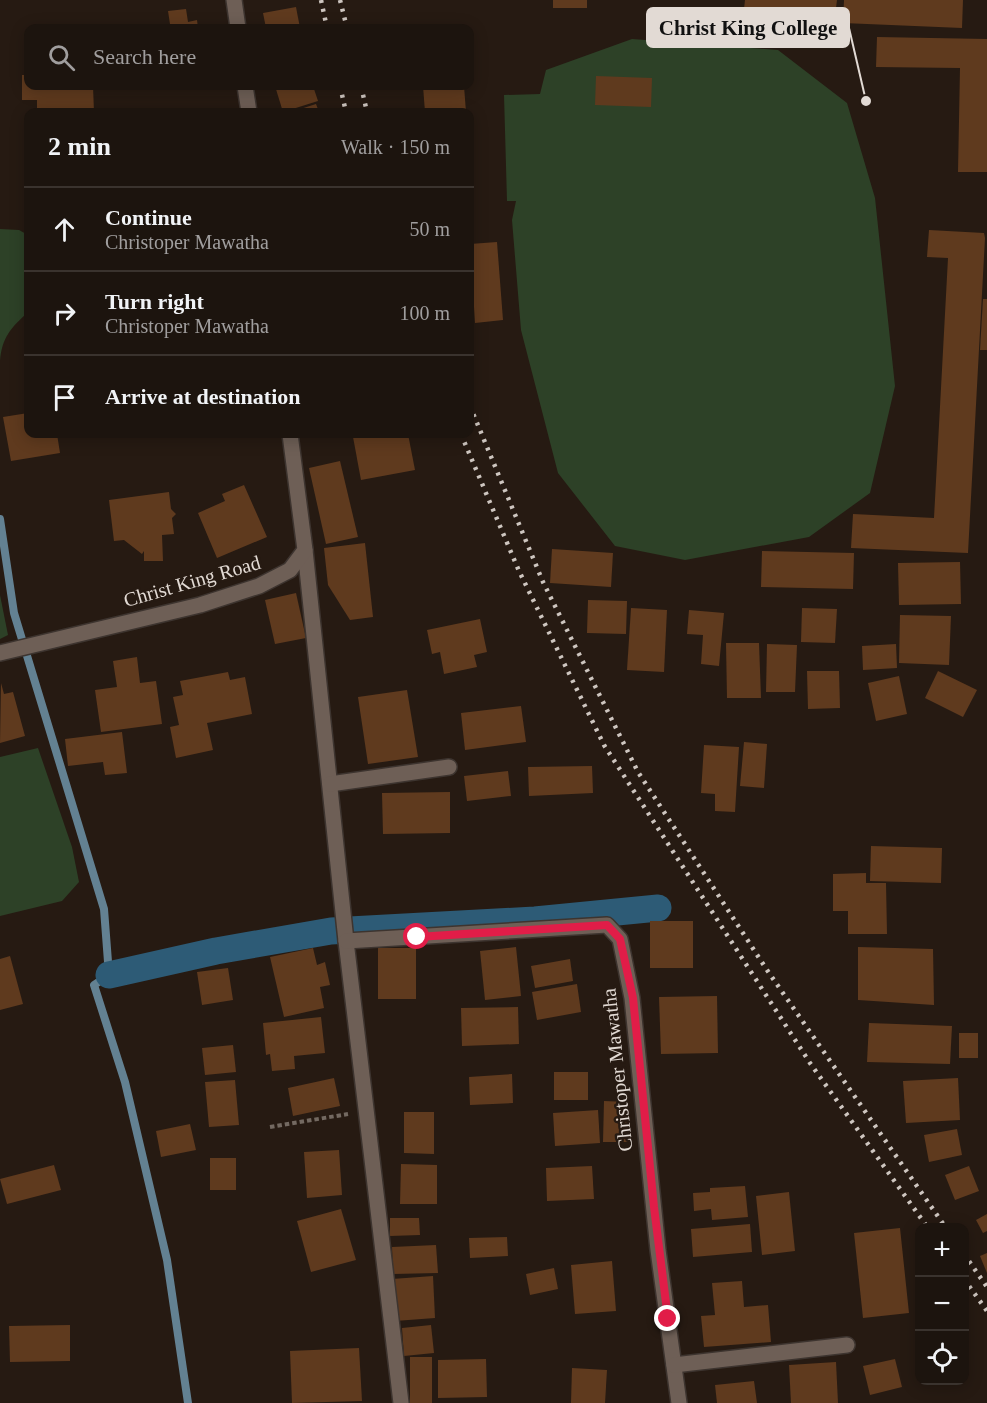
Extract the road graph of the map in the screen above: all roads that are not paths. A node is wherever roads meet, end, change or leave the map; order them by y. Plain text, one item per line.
1 (234, 0) edge
2 (237, 24) edge
3 (246, 90) edge
4 (248, 108) edge
5 (291, 438) edge
6 (305, 550) junction
7 (0, 653) edge
8 (449, 767) dead end
9 (330, 784) junction
10 (346, 941) junction
11 (847, 1345) dead end
12 (674, 1365) junction
13 (401, 1403) edge
14 (679, 1403) edge

1 - 2 street
3 - 4 street
5 - 6 street
6 - 7 street, Christ King Road
6 - 9 street
8 - 9 street
9 - 10 street
10 - 12 street, Christoper Mawatha
10 - 13 street
11 - 12 street
12 - 14 street, Christoper Mawatha

